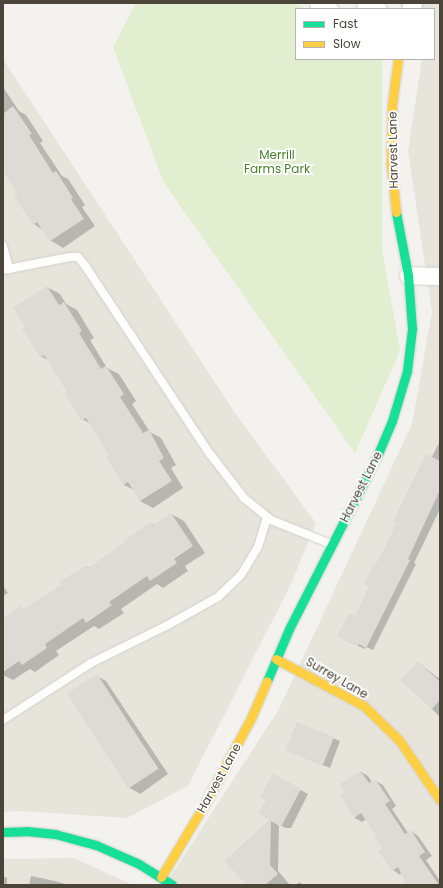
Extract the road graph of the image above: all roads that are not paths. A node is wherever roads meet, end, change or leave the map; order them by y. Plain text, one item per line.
1 (318, 3) edge
2 (365, 3) edge
3 (328, 8) edge
4 (376, 8) edge
5 (398, 60) edge
6 (3, 246) edge
7 (6, 270) edge
8 (408, 275) junction
9 (440, 276) edge
10 (267, 517) junction
11 (332, 544) junction
12 (276, 659) junction
13 (3, 720) edge
14 (440, 800) edge
15 (3, 832) edge
16 (161, 877) junction
17 (172, 885) edge

1 - 3 street
2 - 4 street
5 - 8 street, Harvest Lane
6 - 7 lane
7 - 10 lane
8 - 9 street
8 - 11 street, Harvest Lane
10 - 11 lane
10 - 13 lane
11 - 12 street, Harvest Lane
12 - 14 street, Surrey Lane
12 - 16 street, Harvest Lane
15 - 16 street
16 - 17 street

